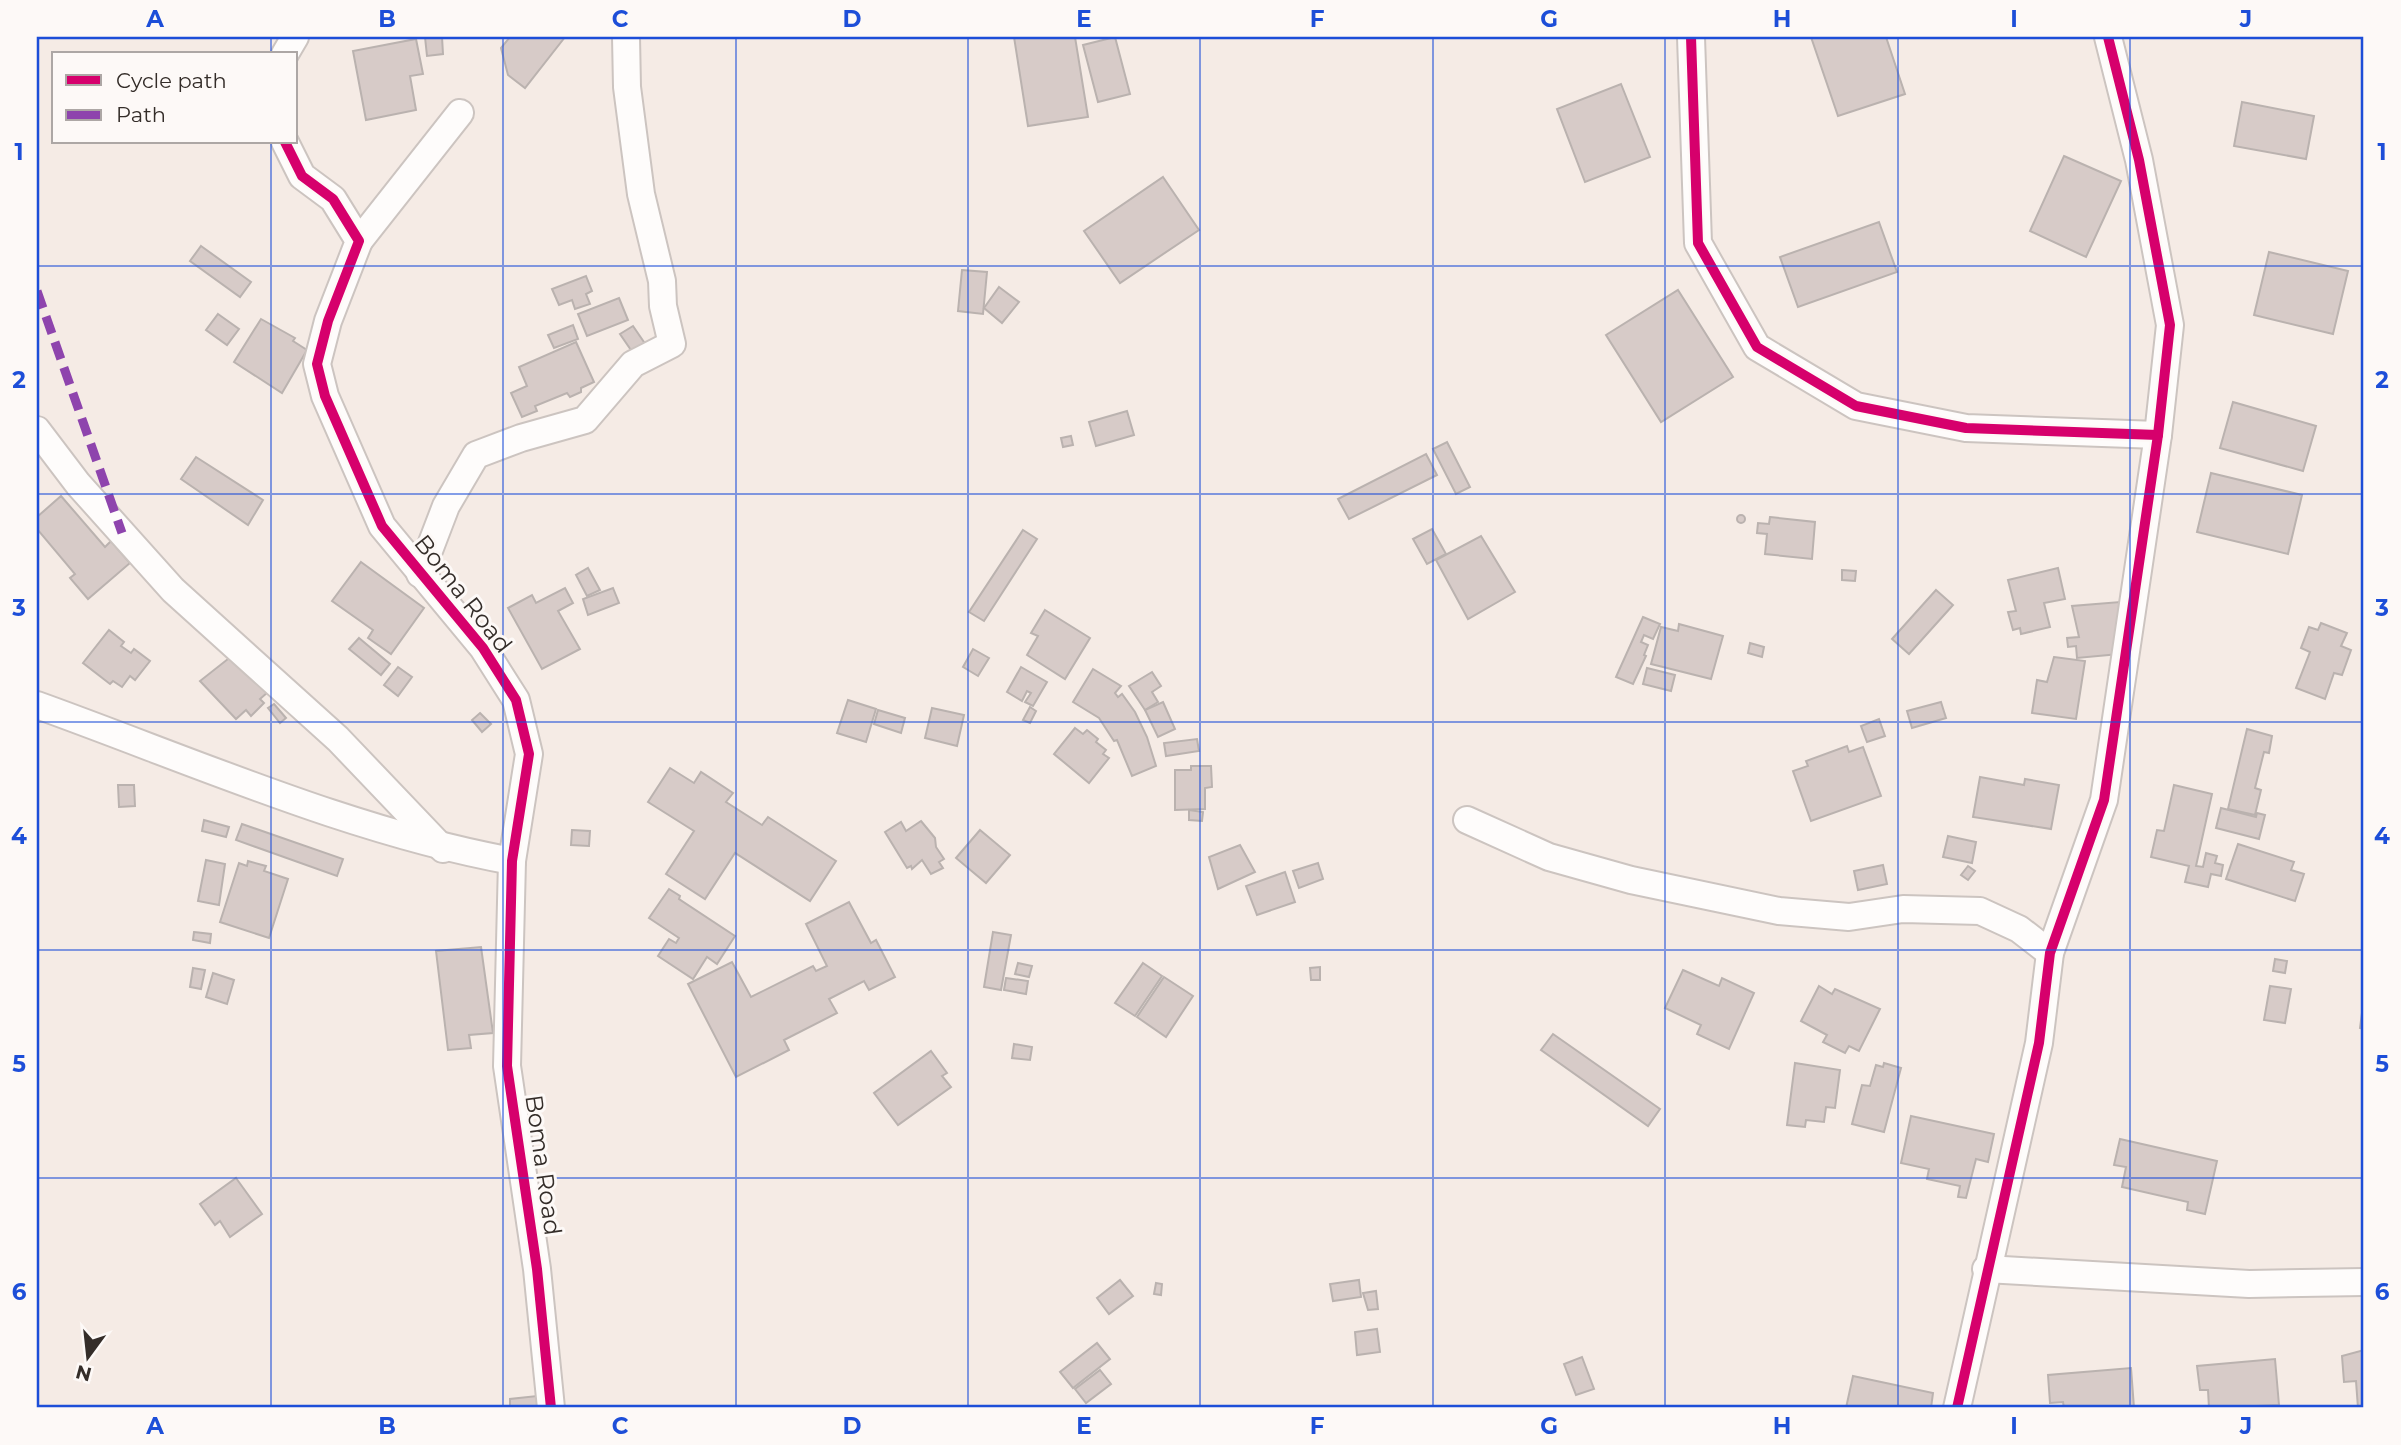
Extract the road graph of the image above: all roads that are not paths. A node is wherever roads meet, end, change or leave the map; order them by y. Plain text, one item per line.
1 (626, 37) edge
2 (1691, 37) edge
3 (2108, 37) edge
4 (460, 113) dead end
5 (286, 144) edge
6 (359, 241) junction
7 (37, 430) edge
8 (2158, 435) junction
9 (420, 573) junction
10 (37, 705) edge
11 (1467, 820) dead end
12 (443, 849) junction
13 (512, 861) junction
14 (2050, 953) junction
15 (1986, 1269) junction
16 (2364, 1282) edge
17 (551, 1408) edge
18 (1957, 1408) edge

1 - 9 street
2 - 8 street
3 - 8 street
4 - 6 street, Boma Road
5 - 6 street
6 - 9 street, Boma Road
7 - 12 street
8 - 14 street
9 - 13 street, Boma Road
10 - 12 street
11 - 14 street
12 - 13 street
13 - 17 street, Boma Road
14 - 15 street
15 - 16 street
15 - 18 street

